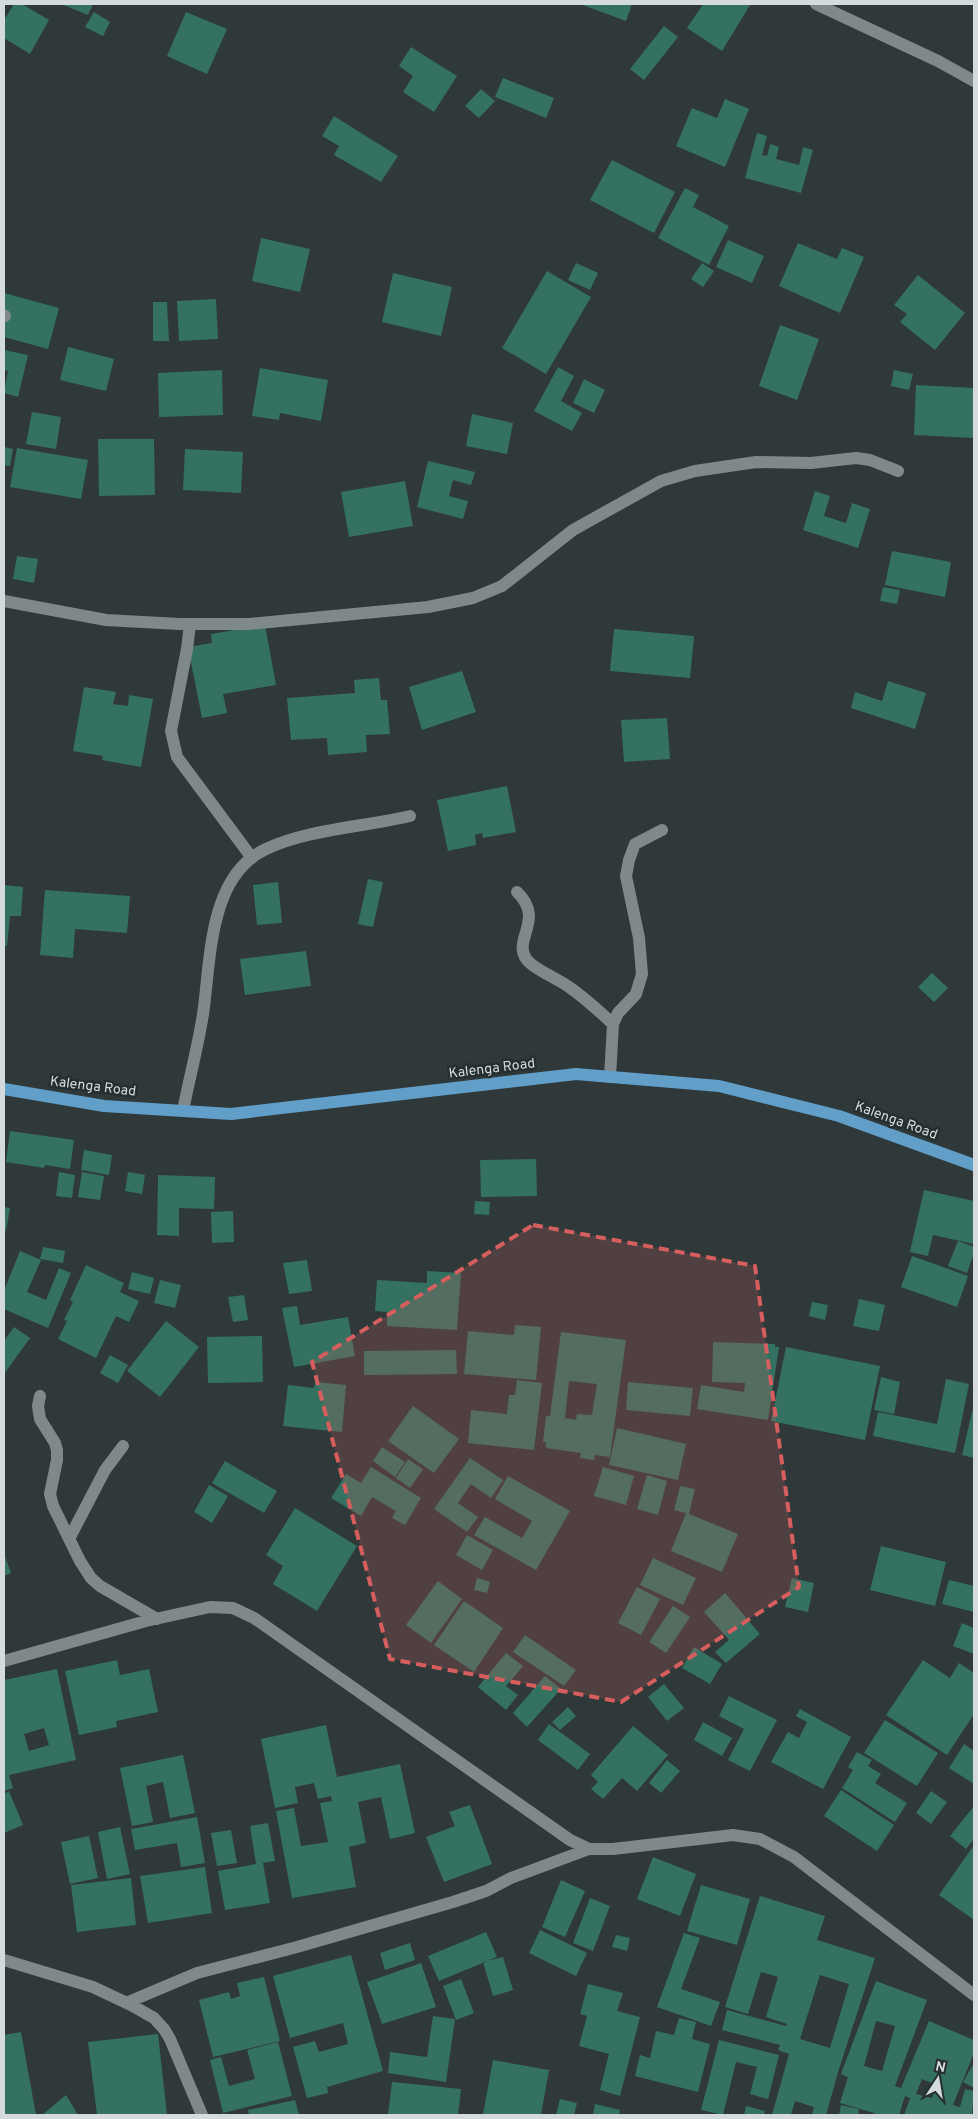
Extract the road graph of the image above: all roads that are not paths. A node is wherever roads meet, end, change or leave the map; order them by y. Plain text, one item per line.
1 (816, 4) edge
2 (974, 81) edge
3 (898, 471) dead end
4 (4, 601) edge
5 (190, 624) junction
6 (410, 816) dead end
7 (662, 830) dead end
8 (252, 858) junction
9 (517, 892) dead end
10 (614, 1024) junction
11 (610, 1077) junction
12 (4, 1089) edge
13 (183, 1111) junction
14 (974, 1165) edge
15 (40, 1396) dead end
16 (123, 1446) dead end
17 (69, 1539) junction
18 (157, 1619) junction
19 (4, 1661) edge
20 (589, 1849) junction
21 (4, 1960) edge
22 (972, 1990) edge
23 (126, 2003) junction
24 (202, 2115) edge

1 - 2 street
3 - 5 street
4 - 5 street
5 - 8 street
6 - 8 street
7 - 10 street
8 - 13 street
9 - 10 street
10 - 11 street
11 - 13 main road, Kalenga Road
11 - 14 main road, Kalenga Road
12 - 13 main road, Kalenga Road
15 - 17 street
16 - 17 street
17 - 18 street
18 - 19 street
18 - 20 street
20 - 22 street
20 - 23 street
21 - 23 street
23 - 24 street

